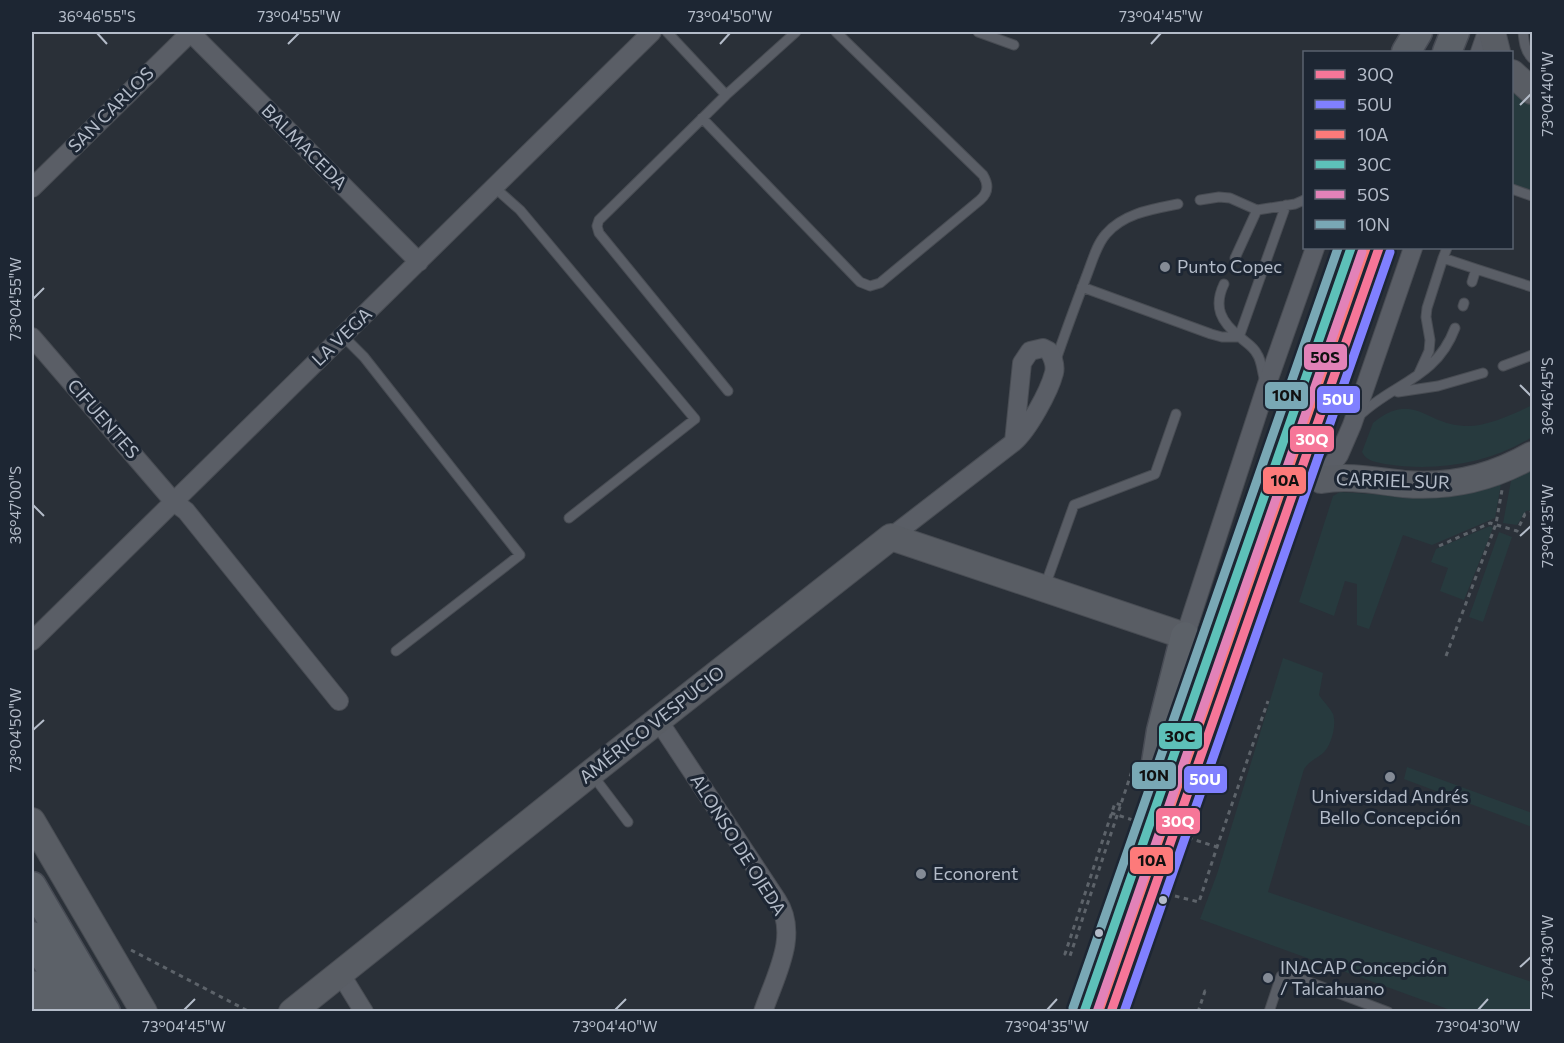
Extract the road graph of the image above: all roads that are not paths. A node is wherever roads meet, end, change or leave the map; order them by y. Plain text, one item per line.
1 (190, 32) edge
2 (667, 32) edge
3 (796, 32) edge
4 (836, 32) edge
5 (978, 32) edge
6 (1418, 32) edge
7 (1426, 32) edge
8 (1455, 32) edge
9 (1487, 32) edge
10 (1492, 32) edge
11 (1523, 32) edge
12 (648, 33) edge
13 (1014, 45) dead end
14 (1407, 51) edge
15 (1419, 51) edge
16 (1447, 51) edge
17 (1480, 51) edge
18 (1497, 51) edge
19 (1533, 58) edge
20 (1513, 74) edge
21 (1533, 92) edge
22 (726, 94) junction
23 (702, 118) junction
24 (494, 187) junction
25 (32, 189) edge
26 (1513, 189) edge
27 (1533, 196) edge
28 (1200, 200) dead end
29 (1303, 201) edge
30 (1178, 204) dead end
31 (1286, 206) junction
32 (1257, 210) junction
33 (1315, 249) edge
34 (1351, 249) edge
35 (1379, 249) edge
36 (1413, 249) edge
37 (1447, 249) edge
38 (1235, 258) dead end
39 (1443, 258) junction
40 (419, 262) junction
41 (1476, 269) junction
42 (1472, 282) dead end
43 (1224, 284) dead end
44 (1083, 287) junction
45 (1533, 287) edge
46 (1455, 328) dead end
47 (343, 336) junction
48 (32, 337) edge
49 (1239, 337) junction
50 (1533, 355) edge
51 (1054, 365) junction
52 (1503, 366) dead end
53 (1483, 372) dead end
54 (1419, 375) junction
55 (1266, 387) junction
56 (728, 391) dead end
57 (1393, 392) junction
58 (1176, 414) dead end
59 (1352, 425) junction
60 (1014, 442) junction
61 (1533, 455) edge
62 (1321, 480) junction
63 (174, 502) junction
64 (569, 518) dead end
65 (1284, 521) junction
66 (891, 537) junction
67 (1044, 589) junction
68 (1185, 636) junction
69 (32, 641) edge
70 (396, 651) dead end
71 (339, 701) dead end
72 (658, 720) junction
73 (591, 772) junction
74 (32, 821) edge
75 (628, 822) dead end
76 (1145, 836) junction
77 (32, 886) edge
78 (32, 936) edge
79 (340, 973) junction
80 (76, 1011) edge
81 (106, 1011) edge
82 (144, 1011) edge
83 (292, 1011) edge
84 (364, 1011) edge
85 (763, 1011) edge
86 (1084, 1011) edge
87 (1110, 1011) edge
88 (1269, 1011) edge
89 (1388, 1011) edge

1 - 25 street, SAN CARLOS
1 - 40 street, BALMACEDA
2 - 22 lane
3 - 22 lane
4 - 23 lane
5 - 13 lane
6 - 14 main road
7 - 15 main road
8 - 16 main road
9 - 17 street
10 - 18 street
11 - 19 lane
12 - 24 street, LA VEGA
20 - 21 street
22 - 23 lane
23 - 56 lane
24 - 40 street, LA VEGA
24 - 64 lane
26 - 27 lane
28 - 32 lane
29 - 31 lane
30 - 44 lane
31 - 32 lane
31 - 49 lane
32 - 38 lane
33 - 55 street
34 - 76 main road
35 - 65 main road
36 - 59 street
37 - 39 lane
39 - 41 lane
39 - 54 lane
40 - 47 street, LA VEGA
41 - 42 lane
41 - 45 lane
43 - 49 lane
44 - 49 lane
44 - 51 lane
46 - 54 lane
47 - 63 street, LA VEGA
47 - 70 lane
48 - 63 street, CIFUENTES
49 - 55 lane
50 - 52 lane
51 - 60 street, AMÉRICO VESPUCIO
51 - 60 street
53 - 57 lane
54 - 57 lane
55 - 68 street
57 - 59 lane
58 - 67 lane
59 - 62 street
60 - 66 street, AMÉRICO VESPUCIO
61 - 62 street, CARRIEL SUR
62 - 65 main road
63 - 69 street, LA VEGA
63 - 71 street, CIFUENTES
65 - 87 main road
66 - 67 street
66 - 72 street, AMÉRICO VESPUCIO
67 - 68 street
68 - 76 main road
72 - 73 street, AMÉRICO VESPUCIO
72 - 85 street, ALONSO DE OJEDA
73 - 75 lane
73 - 79 street, AMÉRICO VESPUCIO
74 - 82 street
76 - 86 main road
77 - 81 main road
78 - 80 main road
79 - 83 street, AMÉRICO VESPUCIO
79 - 84 street
88 - 89 lane

